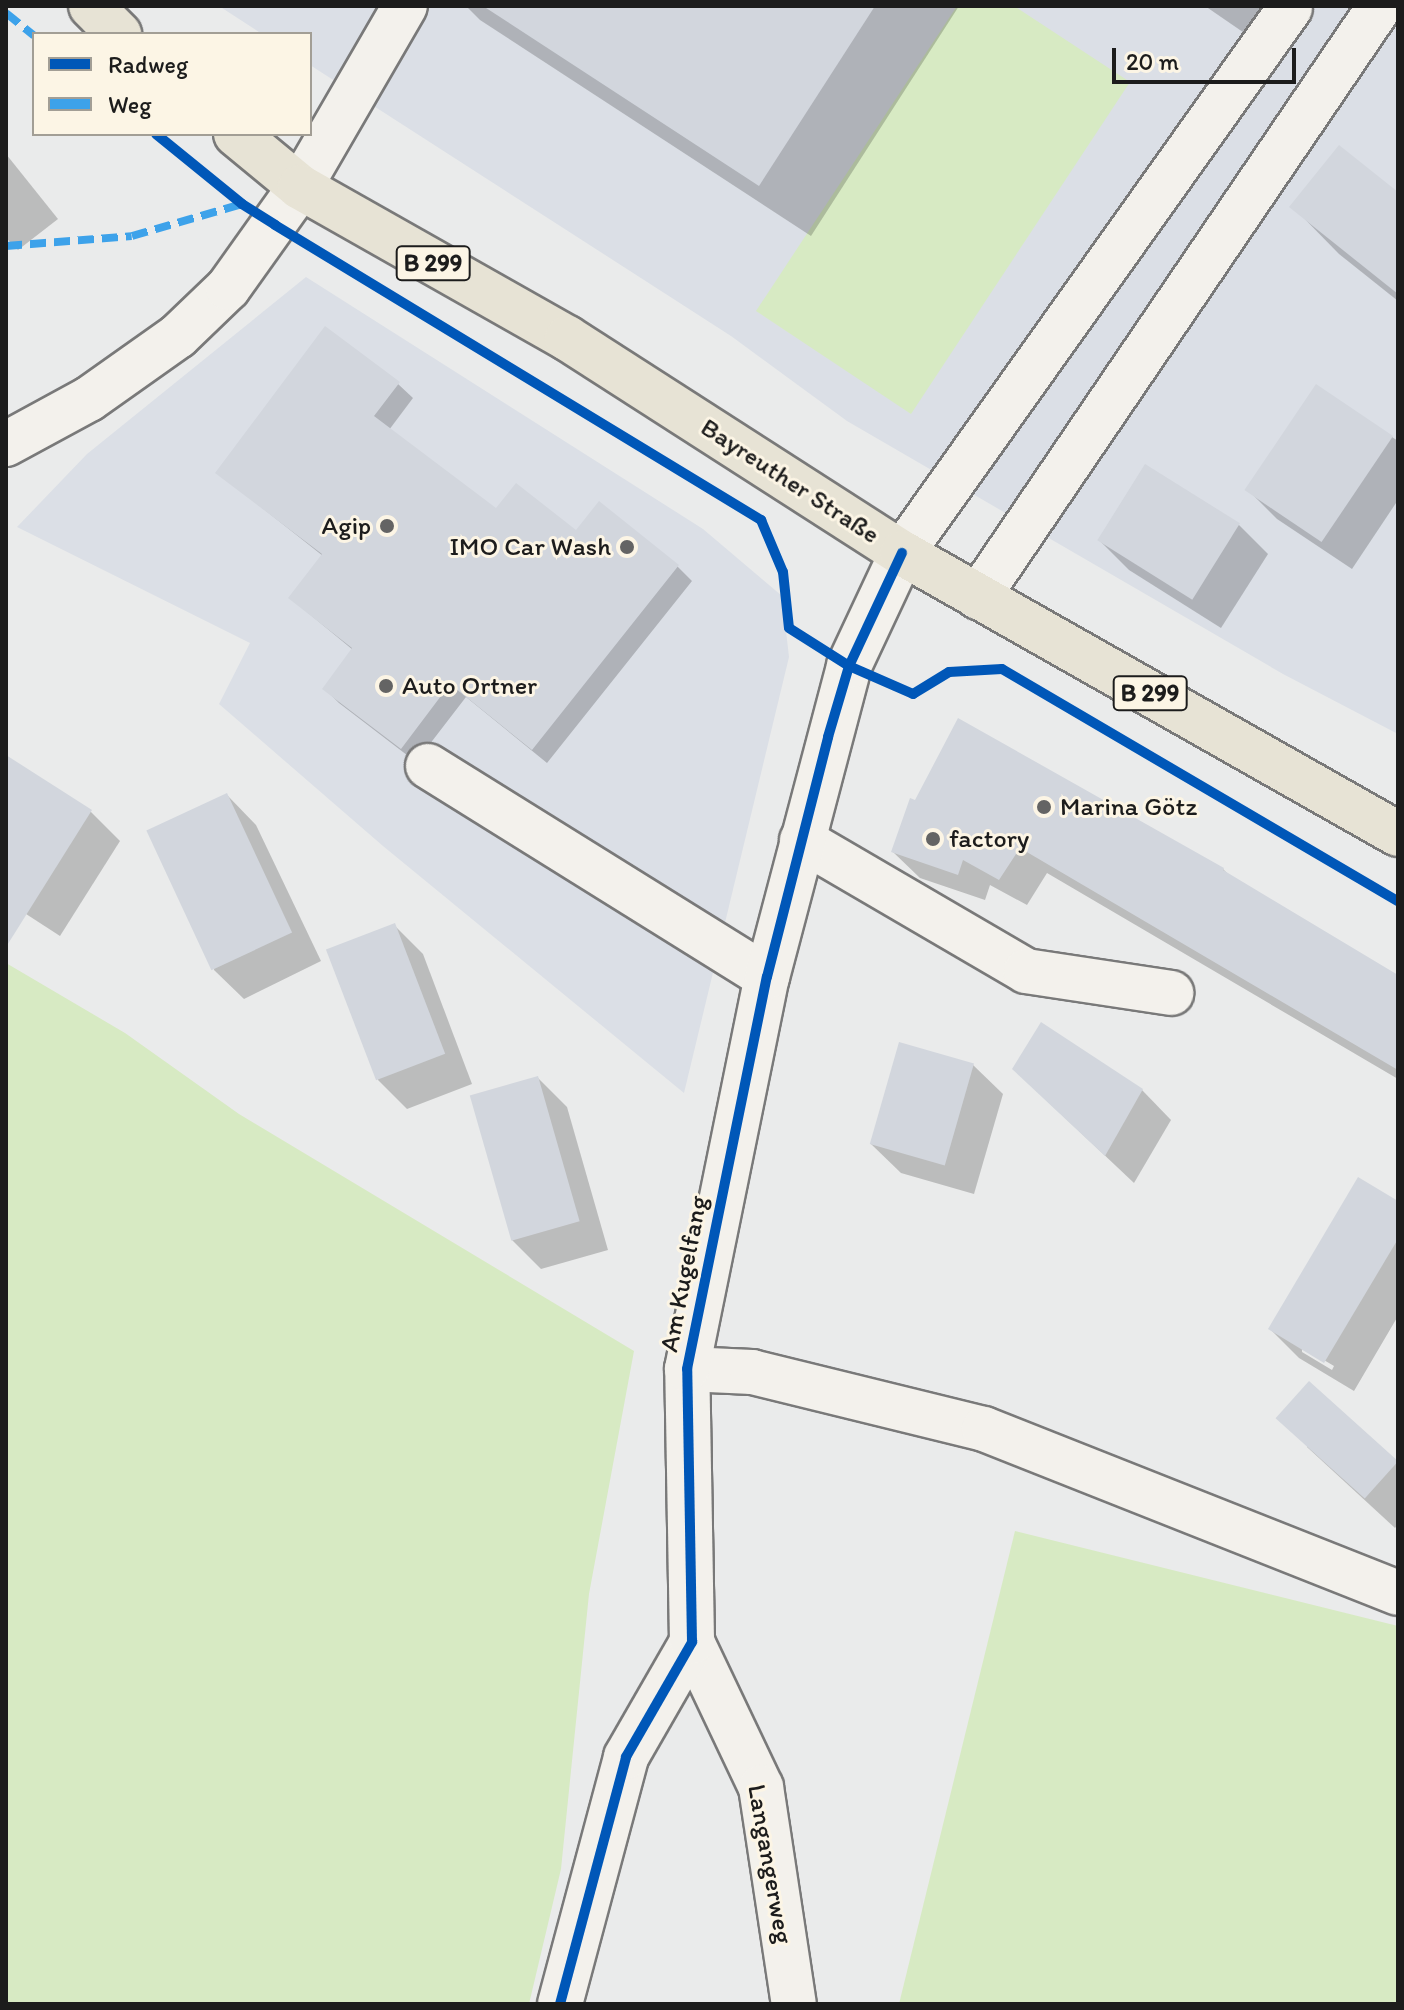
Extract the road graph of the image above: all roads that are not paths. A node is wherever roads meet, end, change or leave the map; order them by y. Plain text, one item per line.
1 (91, 6) edge
2 (405, 6) edge
3 (1380, 6) edge
4 (1290, 8) dead end
5 (117, 32) edge
6 (238, 136) edge
7 (300, 187) junction
8 (6, 444) edge
9 (902, 553) junction
10 (978, 597) junction
11 (428, 766) dead end
12 (1398, 834) edge
13 (802, 840) junction
14 (767, 977) junction
15 (1171, 993) dead end
16 (687, 1369) junction
17 (1398, 1593) edge
18 (692, 1642) junction
19 (560, 2004) edge
20 (794, 2004) edge

1 - 5 main road
2 - 7 street
3 - 10 street
4 - 9 street, Am Kugelfang
6 - 7 main road, Bayreuther Straße / B 299
7 - 8 street
7 - 9 main road, Bayreuther Straße / B 299
9 - 10 main road, Bayreuther Straße / B 299
9 - 13 street, Am Kugelfang
10 - 12 main road, Bayreuther Straße / B 299
11 - 14 street
13 - 14 street, Am Kugelfang
13 - 15 street
14 - 16 street, Am Kugelfang
16 - 17 street
16 - 18 street, Am Kugelfang
18 - 19 street
18 - 20 street, Langangerweg

